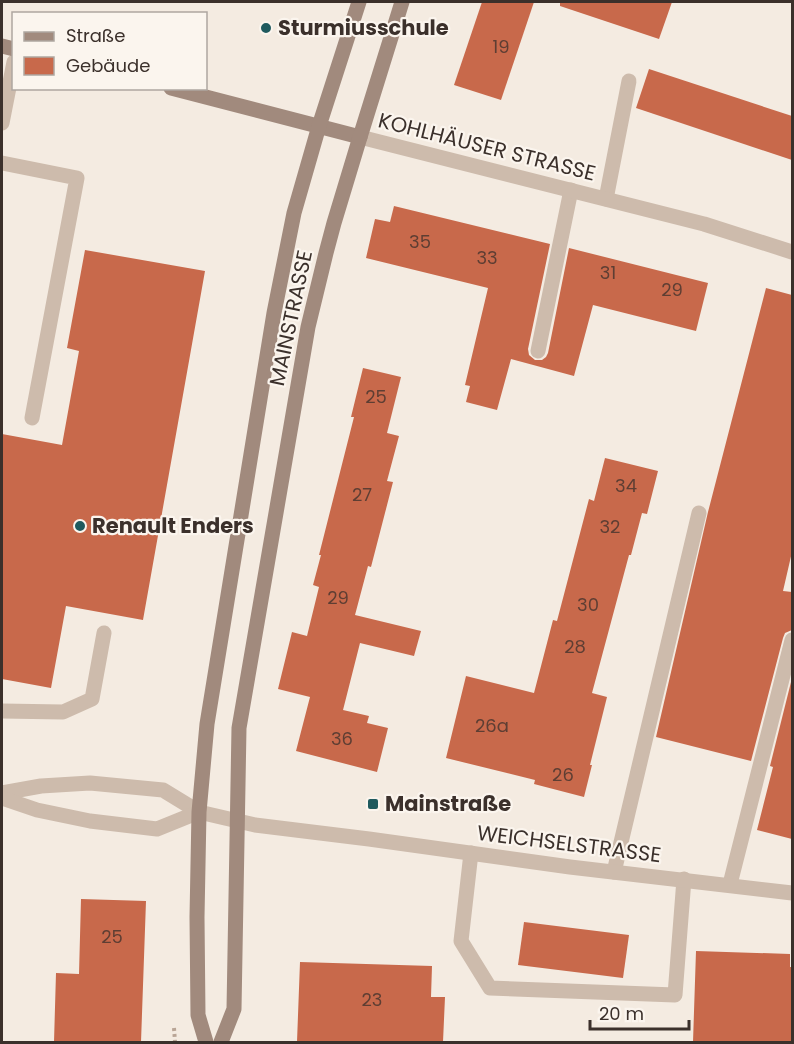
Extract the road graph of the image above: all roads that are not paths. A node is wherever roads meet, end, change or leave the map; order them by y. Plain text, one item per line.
1 (359, 2) edge
2 (402, 2) edge
3 (12, 72) edge
4 (629, 81) dead end
5 (179, 90) edge
6 (2, 123) edge
7 (319, 126) junction
8 (360, 136) junction
9 (2, 163) edge
10 (571, 190) junction
11 (606, 199) junction
12 (792, 252) edge
13 (538, 351) dead end
14 (32, 418) dead end
15 (699, 513) dead end
16 (104, 633) dead end
17 (792, 640) edge
18 (2, 711) edge
19 (2, 793) edge
20 (2, 798) edge
21 (199, 812) junction
22 (237, 821) junction
23 (471, 853) junction
24 (614, 872) junction
25 (684, 879) junction
26 (730, 884) junction
27 (792, 893) edge
28 (206, 1042) edge
29 (221, 1042) edge

1 - 7 main road, MAINSTRASSE
2 - 8 main road, MAINSTRASSE
3 - 6 street
4 - 11 street
5 - 7 main road, KOHLHÄUSER STRASSE
7 - 8 main road, KOHLHÄUSER STRASSE
7 - 21 main road, MAINSTRASSE
8 - 10 street, KOHLHÄUSER STRASSE
8 - 22 main road, MAINSTRASSE
9 - 14 street
10 - 11 street, KOHLHÄUSER STRASSE
10 - 13 street
11 - 12 street, KOHLHÄUSER STRASSE
15 - 24 street
16 - 18 street
17 - 26 street
19 - 21 street, WEICHSELSTRASSE
20 - 21 street
21 - 22 street, WEICHSELSTRASSE
21 - 28 main road, MAINSTRASSE
22 - 23 street, WEICHSELSTRASSE
22 - 29 main road, MAINSTRASSE
23 - 24 street, WEICHSELSTRASSE
23 - 25 street
24 - 25 street, WEICHSELSTRASSE
25 - 26 street, WEICHSELSTRASSE
26 - 27 street, WEICHSELSTRASSE

